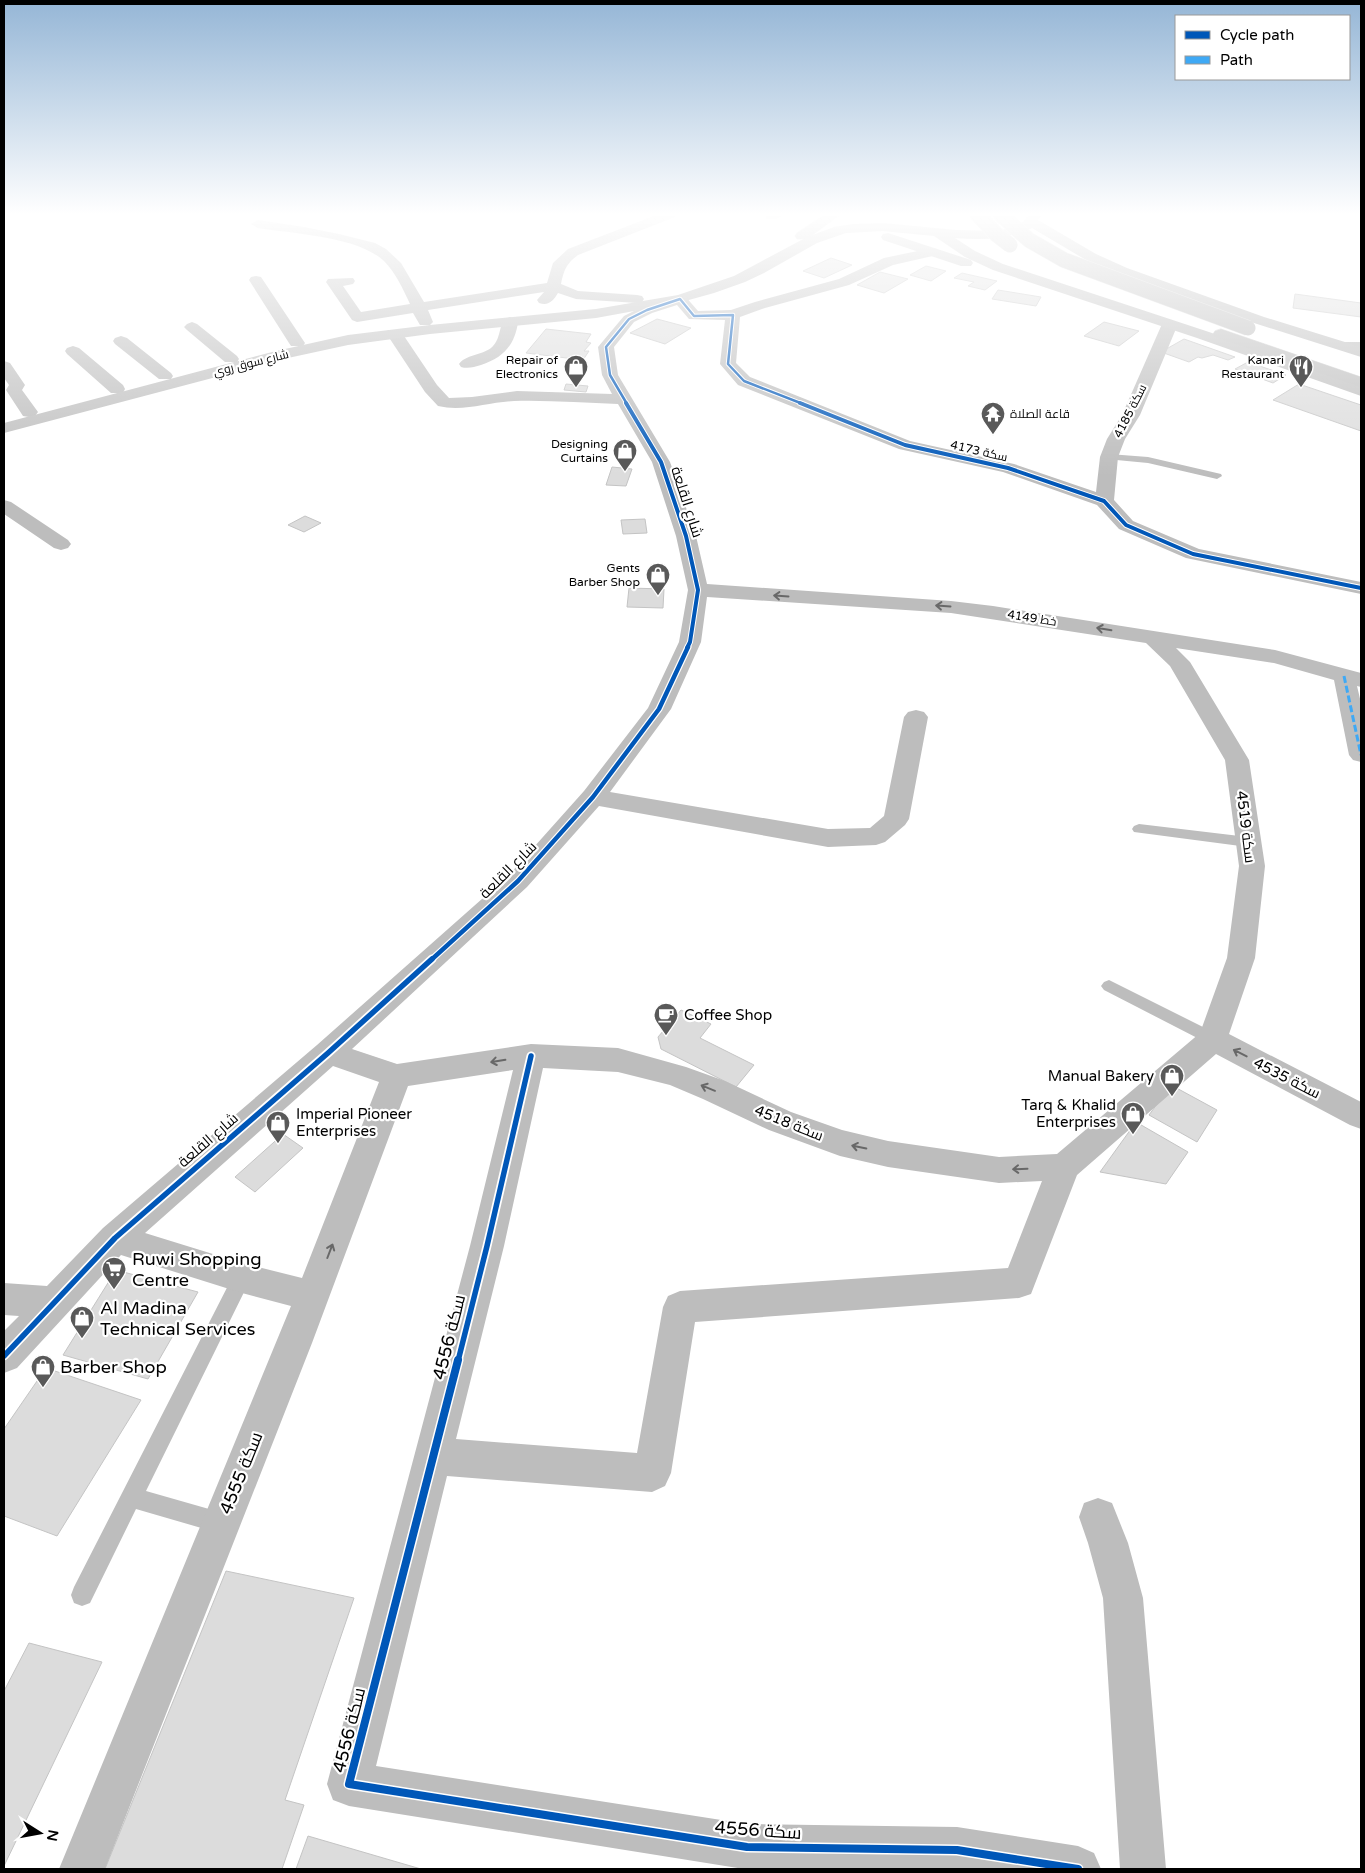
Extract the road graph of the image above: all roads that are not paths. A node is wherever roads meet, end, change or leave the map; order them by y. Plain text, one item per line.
1 (270, 301) edge
2 (346, 301) edge
3 (415, 301) edge
4 (454, 301) edge
5 (537, 301) edge
6 (625, 301) edge
7 (666, 301) edge
8 (673, 301) edge
9 (682, 301) edge
10 (773, 301) edge
11 (1096, 301) edge
12 (1097, 301) edge
13 (1135, 301) edge
14 (1177, 301) edge
15 (1207, 301) edge
16 (1102, 303) junction
17 (418, 307) junction
18 (599, 313) junction
19 (733, 315) junction
20 (487, 316) junction
21 (425, 322) junction
22 (510, 322) junction
23 (1170, 324) junction
24 (192, 327) dead end
25 (394, 333) junction
26 (616, 336) junction
27 (122, 341) dead end
28 (297, 343) junction
29 (1339, 345) junction
30 (1361, 345) edge
31 (73, 350) dead end
32 (1361, 352) edge
33 (231, 359) junction
34 (467, 364) dead end
35 (4, 366) edge
36 (1361, 368) edge
37 (165, 376) junction
38 (1361, 382) edge
39 (117, 389) junction
40 (1361, 392) edge
41 (622, 399) junction
42 (29, 412) junction
43 (4, 419) edge
44 (4, 428) edge
45 (1109, 457) junction
46 (1216, 476) dead end
47 (1104, 502) junction
48 (4, 506) edge
49 (61, 544) dead end
50 (1361, 588) edge
51 (698, 590) junction
52 (1152, 637) junction
53 (1353, 678) edge
54 (916, 717) dead end
55 (1361, 755) edge
56 (593, 797) junction
57 (1139, 829) dead end
58 (1248, 842) junction
59 (1109, 986) dead end
60 (1214, 1039) junction
61 (328, 1053) junction
62 (531, 1056) junction
63 (398, 1076) junction
64 (1361, 1116) edge
65 (1064, 1167) junction
66 (115, 1238) junction
67 (242, 1278) junction
68 (312, 1296) junction
69 (4, 1299) edge
70 (55, 1302) junction
71 (4, 1356) edge
72 (433, 1456) junction
73 (131, 1497) junction
74 (1098, 1517) dead end
75 (222, 1523) junction
76 (82, 1595) dead end
77 (82, 1869) edge
78 (1078, 1869) edge
79 (1143, 1869) edge

1 - 28 street
2 - 17 street
3 - 17 street
4 - 17 street
5 - 20 street
6 - 20 main road, شارع سوق روي
7 - 18 main road, شارع سوق روي
8 - 26 street, شارع القلعة
9 - 19 street
10 - 19 street
11 - 16 main road
12 - 16 main road
13 - 38 street, bridge
14 - 36 street, bridge
15 - 29 main road
16 - 23 main road
17 - 21 street
18 - 22 main road, شارع سوق روي
18 - 26 street
19 - 47 street, سكة 4173
20 - 21 main road, شارع سوق روي
21 - 28 main road, شارع سوق روي
22 - 25 main road, شارع سوق روي
22 - 34 street
23 - 40 main road
23 - 45 street, سكة 4185
24 - 33 street
25 - 41 street
25 - 44 main road, شارع سوق روي
26 - 41 street, شارع القلعة
27 - 37 street
28 - 33 main road, شارع سوق روي
29 - 30 lane
29 - 32 main road
31 - 39 street
33 - 37 main road, شارع سوق روي
35 - 42 street
37 - 39 main road, شارع سوق روي
39 - 42 main road, شارع سوق روي
41 - 51 street, شارع القلعة
42 - 43 main road, شارع سوق روي
45 - 46 lane
45 - 47 street, سكة 4185
47 - 50 street, سكة 4173
48 - 49 street
52 -> 51 street, 4149 خط
51 - 56 street, شارع القلعة
52 - 53 street, 4149 خط
52 - 58 street, سكة 4519
53 - 55 street
54 - 56 street
56 - 61 street, شارع القلعة
57 - 58 lane
58 - 60 street, سكة 4519
59 - 60 lane
64 -> 60 street, سكة 4535
60 - 65 street
61 - 63 street, سكة 4518
61 - 66 street, شارع القلعة
62 -> 63 street, سكة 4518
65 -> 62 street, سكة 4518
62 - 72 street, سكة 4556
68 -> 63 street, سكة 4555
65 - 72 street
66 - 67 street
66 - 70 street, شارع القلعة
67 - 68 street
67 - 73 lane
68 - 75 street, سكة 4555
69 - 70 street
70 - 71 street, شارع القلعة
72 - 78 street, سكة 4556
73 - 75 lane
73 - 76 lane
74 - 79 street
75 - 77 street, سكة 4555

